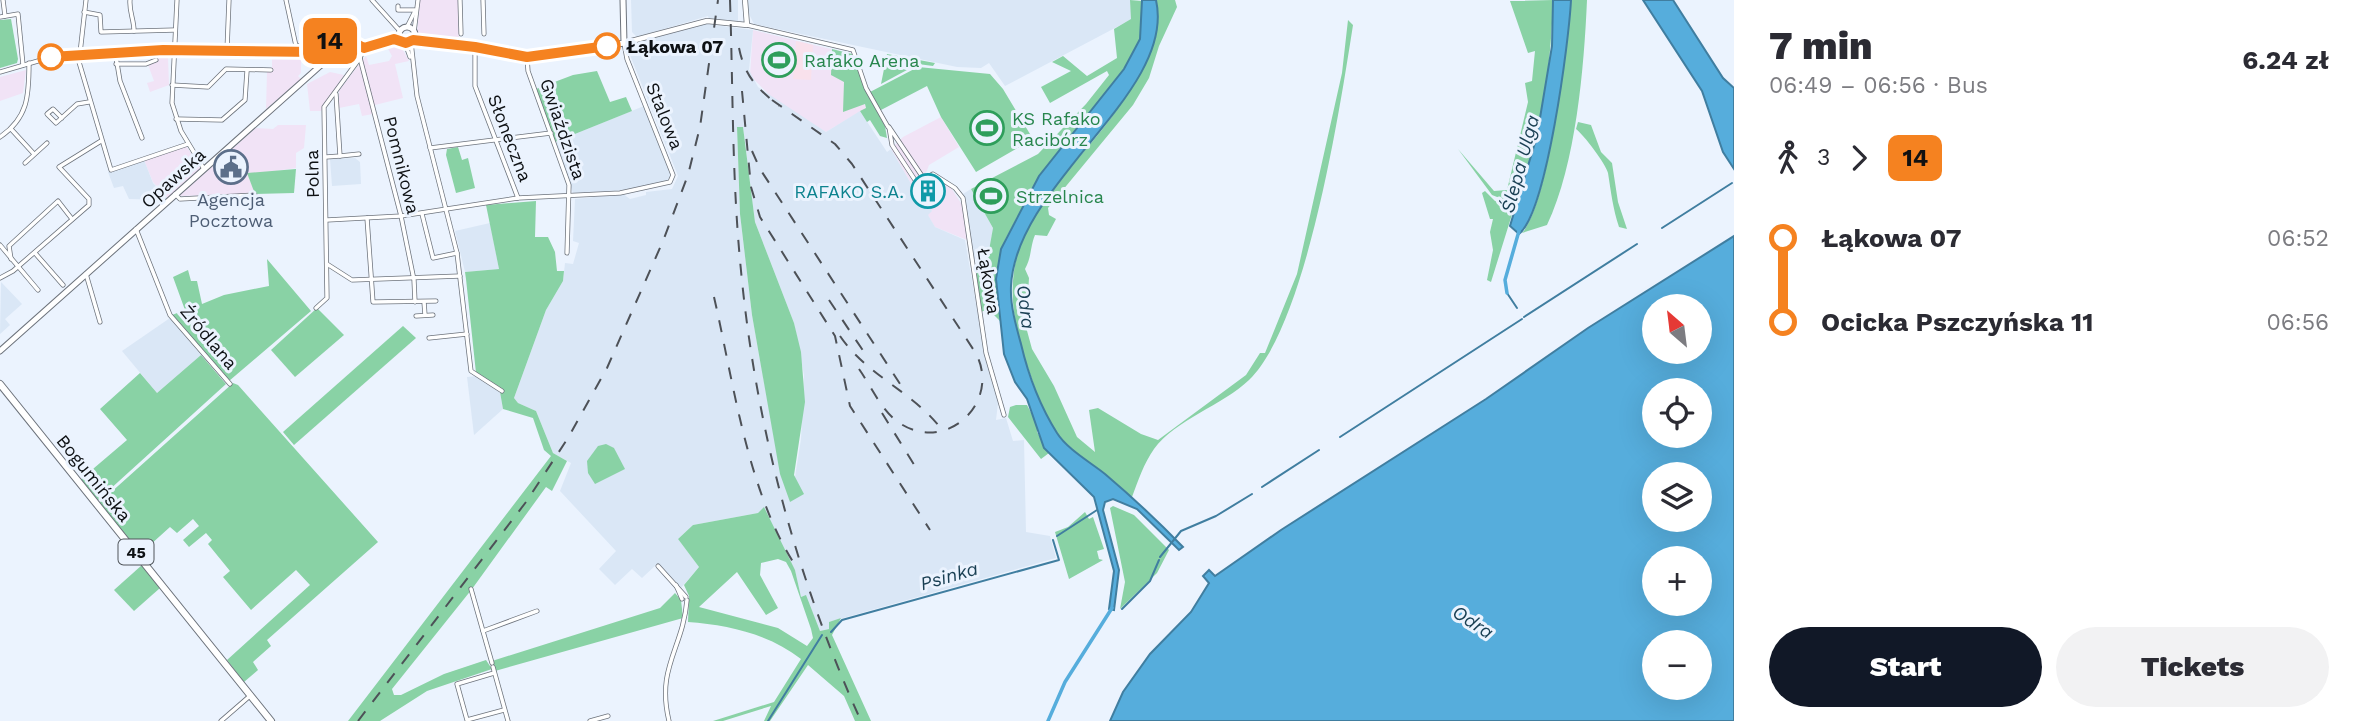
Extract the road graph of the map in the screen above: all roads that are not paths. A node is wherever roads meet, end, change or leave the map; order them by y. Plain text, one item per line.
1 (3, 0) edge
2 (86, 0) edge
3 (130, 0) edge
4 (177, 0) edge
5 (229, 0) edge
6 (286, 0) edge
7 (372, 0) edge
8 (418, 0) edge
9 (460, 0) edge
10 (482, 0) edge
11 (623, 0) edge
12 (744, 0) edge
13 (398, 6) dead end
14 (416, 9) junction
15 (84, 12) junction
16 (2, 16) edge
17 (343, 24) dead end
18 (394, 25) junction
19 (747, 26) junction
20 (176, 30) junction
21 (134, 31) junction
22 (401, 31) junction
23 (461, 34) dead end
24 (484, 34) dead end
25 (310, 40) junction
26 (413, 40) junction
27 (327, 41) junction
28 (624, 43) junction
29 (376, 44) junction
30 (475, 47) junction
31 (364, 48) junction
32 (297, 49) junction
33 (163, 50) junction
34 (174, 50) junction
35 (183, 50) junction
36 (115, 51) junction
37 (227, 51) junction
38 (316, 52) junction
39 (78, 53) junction
40 (412, 53) junction
41 (342, 54) junction
42 (527, 57) junction
43 (360, 58) junction
44 (156, 60) dead end
45 (412, 61) junction
46 (173, 62) junction
47 (29, 63) junction
48 (116, 64) junction
49 (23, 65) junction
50 (320, 66) junction
51 (271, 70) dead end
52 (247, 71) junction
53 (0, 72) edge
54 (172, 85) junction
55 (336, 92) junction
56 (89, 102) junction
57 (62, 118) dead end
58 (176, 119) junction
59 (889, 127) junction
60 (11, 129) junction
61 (551, 133) junction
62 (0, 137) edge
63 (142, 138) dead end
64 (496, 138) junction
65 (897, 138) junction
66 (891, 139) junction
67 (101, 141) junction
68 (47, 143) dead end
69 (188, 144) junction
70 (892, 145) junction
71 (430, 148) junction
72 (34, 154) junction
73 (359, 154) dead end
74 (340, 156) junction
75 (326, 157) junction
76 (25, 163) dead end
77 (204, 169) junction
78 (924, 179) junction
79 (175, 194) junction
80 (256, 195) dead end
81 (570, 196) junction
82 (518, 198) junction
83 (445, 208) junction
84 (422, 214) junction
85 (401, 216) junction
86 (367, 218) junction
87 (72, 219) junction
88 (327, 220) junction
89 (136, 229) junction
90 (0, 245) edge
91 (34, 253) junction
92 (457, 253) junction
93 (567, 253) dead end
94 (11, 259) junction
95 (327, 264) junction
96 (18, 267) junction
97 (86, 274) junction
98 (461, 276) junction
99 (0, 278) edge
100 (372, 280) junction
101 (414, 280) junction
102 (63, 285) dead end
103 (38, 290) dead end
104 (436, 301) dead end
105 (415, 302) junction
106 (424, 302) junction
107 (316, 308) dead end
108 (433, 315) dead end
109 (416, 316) dead end
110 (425, 316) junction
111 (100, 322) dead end
112 (467, 334) junction
113 (429, 338) dead end
114 (0, 351) edge
115 (0, 384) edge
116 (230, 384) dead end
117 (502, 391) dead end
118 (1004, 415) dead end
119 (658, 566) dead end
120 (471, 589) dead end
121 (537, 611) dead end
122 (483, 631) junction
123 (494, 673) junction
124 (251, 695) junction
125 (504, 710) junction
126 (608, 716) dead end
127 (467, 720) edge
128 (221, 721) edge
129 (271, 721) edge
130 (508, 721) edge
131 (590, 721) edge
132 (669, 721) edge

1 - 16 street
2 - 15 street
3 - 21 street
4 - 20 street
5 - 37 street
6 - 32 street
7 - 18 street
8 - 14 street
9 - 23 street
10 - 24 street
11 - 28 main road
12 - 19 street
13 - 14 street
14 - 22 street
14 - 26 street
15 - 21 street
15 - 39 street
16 - 49 street
17 - 25 street
18 - 22 street
18 - 22 street
19 - 28 street, Łąkowa
19 - 59 street, Łąkowa
20 - 21 street
20 - 34 street
22 - 26 main road
22 - 26 main road
22 - 29 main road, Opawska
25 - 27 street
25 - 32 street
26 - 29 main road, Opawska
26 - 30 main road, Łąkowa
26 - 40 street
26 - 40 street
26 - 45 street
27 - 31 street
27 - 38 street
28 - 42 main road, Łąkowa
28 - 81 street, Stalowa
29 - 31 main road, Opawska
30 - 42 main road, Łąkowa
30 - 64 street, Słoneczna
31 - 41 main road, Opawska
31 - 43 street, Polna
32 - 37 street
32 - 38 street
33 - 34 street
33 - 36 street
33 - 46 street
34 - 35 street
34 - 46 street
35 - 37 street
35 - 46 street
36 - 39 street
36 - 48 street
38 - 41 street
38 - 50 street
39 - 47 street
39 - 56 street
40 - 45 street
41 - 50 main road, Opawska
42 - 61 street, Gwiaździsta
43 - 55 street, Polna
43 - 85 street, Pomnikowa
44 - 48 street
45 - 71 street
46 - 54 street
47 - 49 street
47 - 60 street
48 - 63 street
49 - 53 street
50 - 77 main road, Opawska
51 - 52 street
52 - 54 street
52 - 58 street
54 - 58 street
55 - 74 street
55 - 75 street, Polna
56 - 57 street
56 - 67 street
58 - 69 street
59 - 65 street, Łąkowa
59 - 66 street, Łąkowa
60 - 62 street
60 - 72 street
61 - 64 street
61 - 81 street, Gwiaździsta
64 - 71 street
64 - 82 street, Słoneczna
65 - 66 street
65 - 70 street
65 - 78 street, Łąkowa
66 - 70 street, Łąkowa
67 - 69 street
67 - 87 street
68 - 72 street
69 - 77 street
70 - 78 street, Łąkowa
71 - 83 street
72 - 76 street
73 - 74 street
74 - 75 street
75 - 88 street, Polna
77 - 79 main road, Opawska
78 - 118 street, Łąkowa
79 - 80 street
79 - 89 main road, Opawska
81 - 82 street
81 - 93 street, Gwiaździsta
82 - 83 street
83 - 84 street
83 - 92 street
84 - 85 street
84 - 92 street
85 - 86 street
85 - 101 street, Pomnikowa
86 - 88 street
86 - 100 street
87 - 91 street
87 - 94 street
88 - 95 street, Polna
89 - 97 main road, Opawska
89 - 116 street, Źródlana
90 - 94 street
91 - 96 street
91 - 102 street
92 - 98 street
94 - 96 street
95 - 100 street
95 - 107 street, Polna
96 - 99 street
96 - 103 street
97 - 111 street
97 - 114 main road, Opawska
98 - 101 street
98 - 112 street
100 - 101 street
100 - 105 street
101 - 105 street, Pomnikowa
104 - 106 street
105 - 106 street
106 - 110 street
108 - 110 street
109 - 110 street
112 - 113 street
112 - 117 street
115 - 124 main road, Bogumińska / 45
119 - 132 street
120 - 122 street
121 - 122 street
122 - 123 street
123 - 125 street
123 - 127 street
124 - 128 street
124 - 129 main road, Bogumińska / 45
125 - 127 street
125 - 130 street
126 - 131 street

